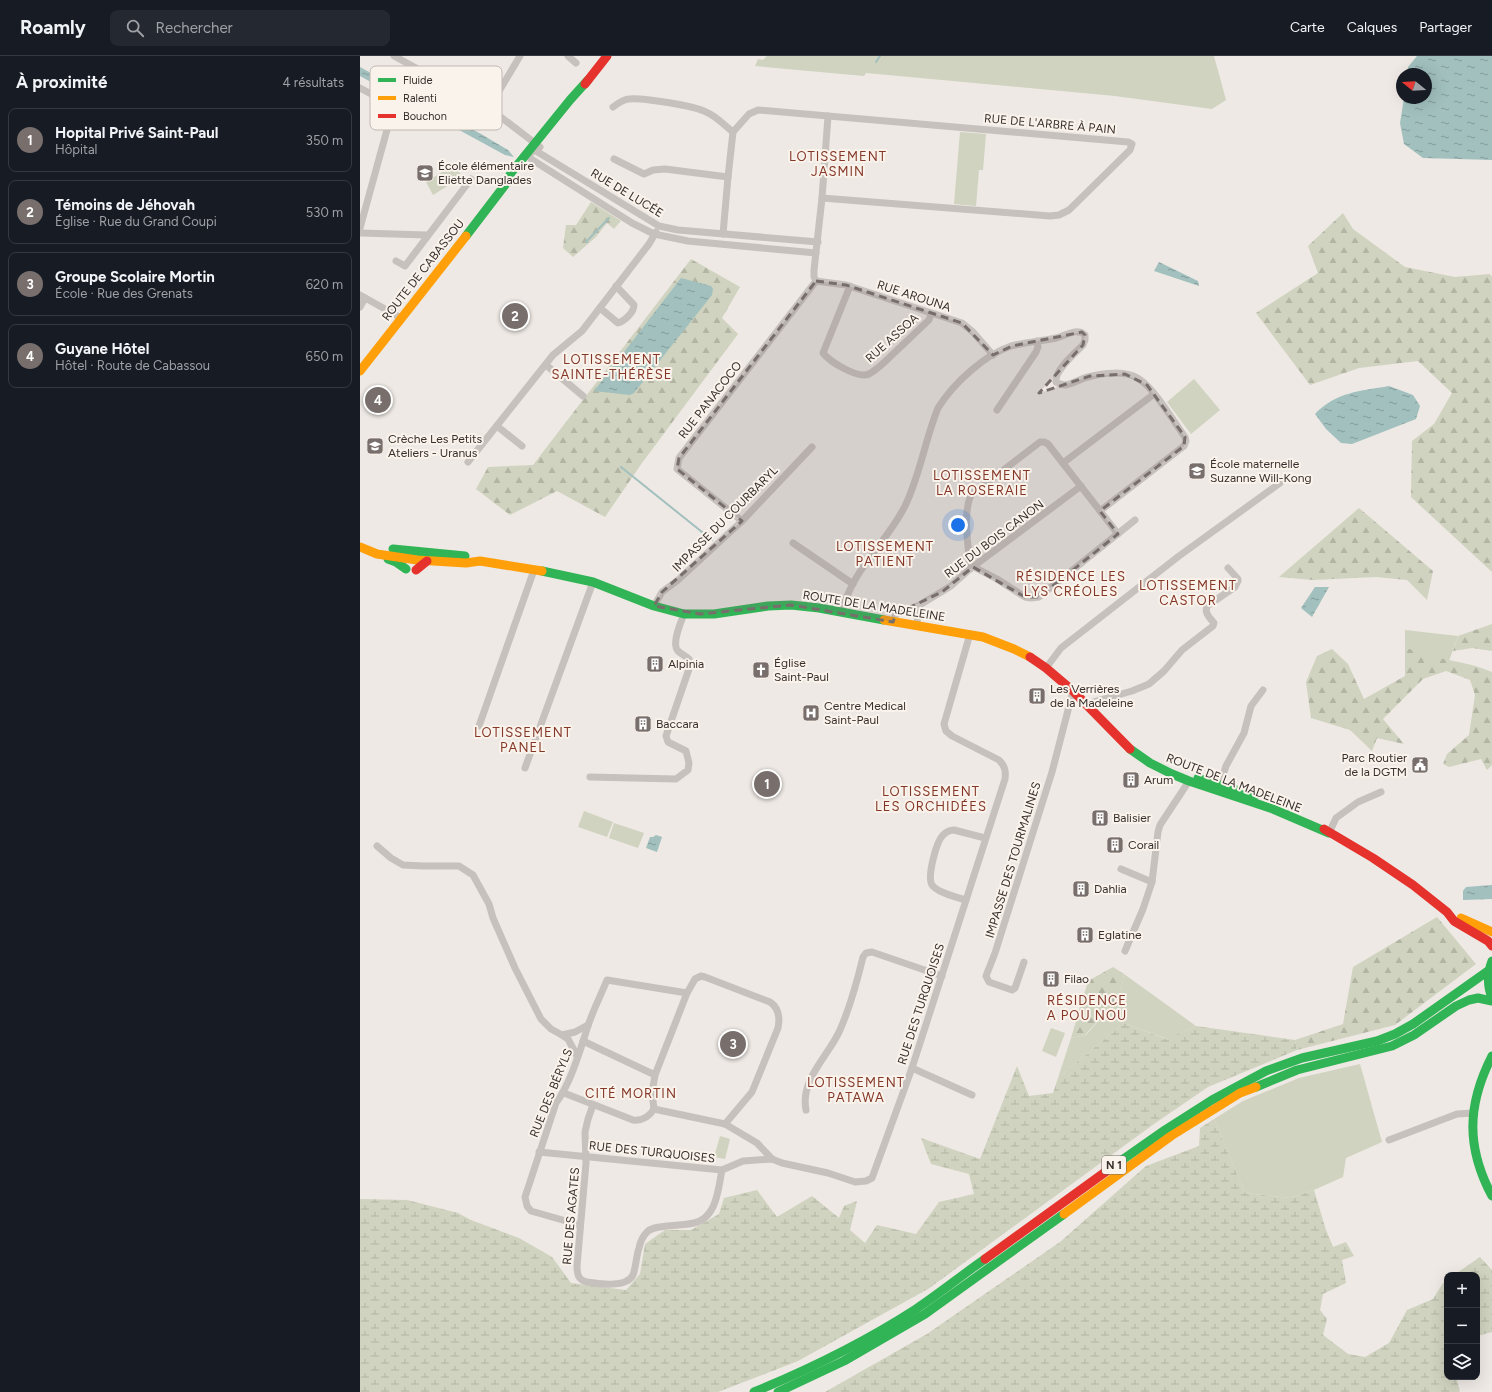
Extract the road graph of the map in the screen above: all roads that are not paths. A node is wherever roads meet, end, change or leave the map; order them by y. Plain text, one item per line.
1 (394, 56) edge
2 (520, 56) edge
3 (568, 56) edge
4 (607, 56) edge
5 (576, 63) dead end
6 (412, 66) edge
7 (502, 85) edge
8 (360, 88) edge
9 (370, 93) edge
10 (613, 107) dead end
11 (828, 116) junction
12 (502, 120) edge
13 (388, 130) edge
14 (733, 132) junction
15 (534, 150) junction
16 (614, 159) dead end
17 (728, 177) junction
18 (471, 179) dead end
19 (822, 198) junction
20 (659, 226) junction
21 (360, 228) edge
22 (360, 233) edge
23 (654, 234) junction
24 (723, 234) junction
25 (427, 235) junction
26 (818, 242) junction
27 (816, 253) junction
28 (396, 262) dead end
29 (816, 281) junction
30 (616, 286) junction
31 (850, 286) junction
32 (363, 297) edge
33 (360, 307) edge
34 (600, 308) junction
35 (931, 314) junction
36 (401, 318) junction
37 (1037, 341) junction
38 (993, 355) junction
39 (546, 365) junction
40 (360, 371) edge
41 (1154, 394) junction
42 (583, 396) dead end
43 (997, 410) dead end
44 (497, 426) junction
45 (522, 446) dead end
46 (812, 447) dead end
47 (468, 462) dead end
48 (1063, 463) junction
49 (1280, 482) dead end
50 (1081, 486) junction
51 (1100, 511) junction
52 (1135, 520) dead end
53 (742, 521) junction
54 (1118, 534) junction
55 (793, 543) dead end
56 (360, 547) edge
57 (377, 554) junction
58 (427, 561) junction
59 (480, 561) junction
60 (972, 568) junction
61 (1228, 568) dead end
62 (406, 569) dead end
63 (416, 570) dead end
64 (534, 570) junction
65 (593, 582) junction
66 (853, 584) junction
67 (654, 606) junction
68 (918, 606) junction
69 (842, 612) junction
70 (684, 614) junction
71 (893, 622) junction
72 (917, 626) junction
73 (970, 634) junction
74 (1046, 668) junction
75 (1263, 690) dead end
76 (1073, 691) junction
77 (1086, 704) junction
78 (479, 726) dead end
79 (1117, 735) junction
80 (525, 768) dead end
81 (590, 777) dead end
82 (1189, 781) junction
83 (1219, 788) junction
84 (1381, 792) dead end
85 (1329, 833) junction
86 (985, 838) junction
87 (377, 846) dead end
88 (1121, 869) dead end
89 (1152, 882) junction
90 (966, 900) junction
91 (1447, 912) junction
92 (1492, 932) edge
93 (1492, 946) edge
94 (1125, 951) dead end
95 (1492, 961) edge
96 (1024, 962) dead end
97 (1488, 971) junction
98 (942, 976) junction
99 (687, 993) junction
100 (1492, 999) edge
101 (588, 1025) junction
102 (562, 1035) junction
103 (583, 1042) junction
104 (577, 1056) junction
105 (1492, 1056) edge
106 (912, 1068) junction
107 (655, 1075) junction
108 (564, 1093) junction
109 (972, 1095) dead end
110 (593, 1106) junction
111 (654, 1109) junction
112 (806, 1110) dead end
113 (1473, 1113) junction
114 (725, 1124) junction
115 (1389, 1140) dead end
116 (540, 1152) junction
117 (586, 1156) junction
118 (772, 1159) junction
119 (722, 1170) junction
120 (1492, 1196) edge
121 (580, 1225) junction
122 (754, 1392) edge
123 (778, 1392) edge

1 - 6 street
2 - 7 street
3 - 5 street
4 - 15 main road, ROUTE DE CABASSOU
8 - 9 street
10 - 14 street
11 - 14 street
11 - 19 street
11 - 19 street, RUE DE L'ARBRE À PAIN
12 - 15 street
13 - 21 street
14 - 17 street
15 - 20 street, RUE DE LUCÉE
15 - 23 street
15 - 36 main road, ROUTE DE CABASSOU
16 - 17 street
17 - 24 street
18 - 25 street
19 - 26 street
20 - 23 street
20 - 24 street, RUE DE LUCÉE
22 - 25 street
23 - 27 street
23 - 30 street
24 - 26 street, RUE DE LUCÉE
25 - 28 street
26 - 27 street
27 - 29 street
29 - 31 street, RUE AROUNA
29 - 53 street, RUE PANACOCO
30 - 34 street
30 - 34 street
31 - 35 street, RUE AROUNA
31 - 35 street, RUE ASSOA
32 - 33 street
32 - 36 street
34 - 39 street
35 - 38 street, RUE AROUNA
36 - 40 main road, ROUTE DE CABASSOU
37 - 38 street
37 - 41 street
37 - 43 street
38 - 66 street
39 - 42 street
39 - 44 street
41 - 48 street
41 - 51 street
44 - 45 street
44 - 47 street
46 - 53 street, IMPASSE DU COURBARYL
48 - 50 street
48 - 60 street
49 - 74 street
50 - 51 street
50 - 60 street, RUE DU BOIS CANON
51 - 54 street
52 - 54 street
53 - 67 street, IMPASSE DU COURBARYL
54 - 60 street
55 - 66 street
56 - 57 main road, ROUTE DE LA MADELEINE
56 - 59 main road, ROUTE DE LA MADELEINE
57 - 58 main road, ROUTE DE LA MADELEINE
57 - 62 main road
58 - 59 main road, ROUTE DE LA MADELEINE
58 - 63 main road
59 - 64 main road, ROUTE DE LA MADELEINE
60 - 68 street, RUE DU BOIS CANON
61 - 77 street
64 - 65 main road, ROUTE DE LA MADELEINE
64 - 78 street
65 - 67 main road, ROUTE DE LA MADELEINE
65 - 80 street
66 - 69 street
67 - 70 main road, ROUTE DE LA MADELEINE
68 - 71 street, RUE DU BOIS CANON
68 - 72 street
69 - 70 main road, ROUTE DE LA MADELEINE
69 - 71 main road, ROUTE DE LA MADELEINE
70 - 81 street
71 - 72 main road, ROUTE DE LA MADELEINE
72 - 73 main road, ROUTE DE LA MADELEINE
73 - 74 main road, ROUTE DE LA MADELEINE
73 - 86 street, RUE DES TURQUOISES
74 - 76 main road, ROUTE DE LA MADELEINE
75 - 83 street
76 - 77 main road, ROUTE DE LA MADELEINE
76 - 96 street, IMPASSE DES TOURMALINES
77 - 79 main road, ROUTE DE LA MADELEINE
79 - 82 main road, ROUTE DE LA MADELEINE
79 - 83 main road, ROUTE DE LA MADELEINE
82 - 83 main road, ROUTE DE LA MADELEINE
82 - 89 street
83 - 85 main road, ROUTE DE LA MADELEINE
84 - 85 street
85 - 91 main road, ROUTE DE LA MADELEINE
86 - 90 street, RUE DES TURQUOISES
86 - 90 street
87 - 102 street
88 - 89 street
89 - 94 street
90 - 98 street, RUE DES TURQUOISES
91 - 92 main road, ROUTE DE LA MADELEINE
91 - 93 main road, ROUTE DE LA MADELEINE
95 - 97 main road, N 1
97 - 100 main road, N 1
97 - 122 main road, N 1
98 - 106 street, RUE DES TURQUOISES
98 - 112 street
99 - 101 street, RUE DES BÉRYLS
99 - 107 street
99 - 114 street
100 - 123 main road, N 1
101 - 102 street
101 - 103 street, RUE DES BÉRYLS
102 - 104 street
103 - 104 street, RUE DES BÉRYLS
103 - 107 street
104 - 108 street, RUE DES BÉRYLS
105 - 113 main road
106 - 109 street
106 - 118 street, RUE DES TURQUOISES
107 - 111 street
108 - 110 street
108 - 116 street, RUE DES BÉRYLS
110 - 111 street
110 - 117 street, RUE DES AGATES
111 - 114 street
113 - 115 street
113 - 120 main road
114 - 118 street
116 - 117 street, RUE DES TURQUOISES
116 - 121 street, RUE DES BÉRYLS
117 - 119 street, RUE DES TURQUOISES
117 - 121 street, RUE DES AGATES
118 - 119 street, RUE DES TURQUOISES
119 - 121 street, RUE DES AGATES

